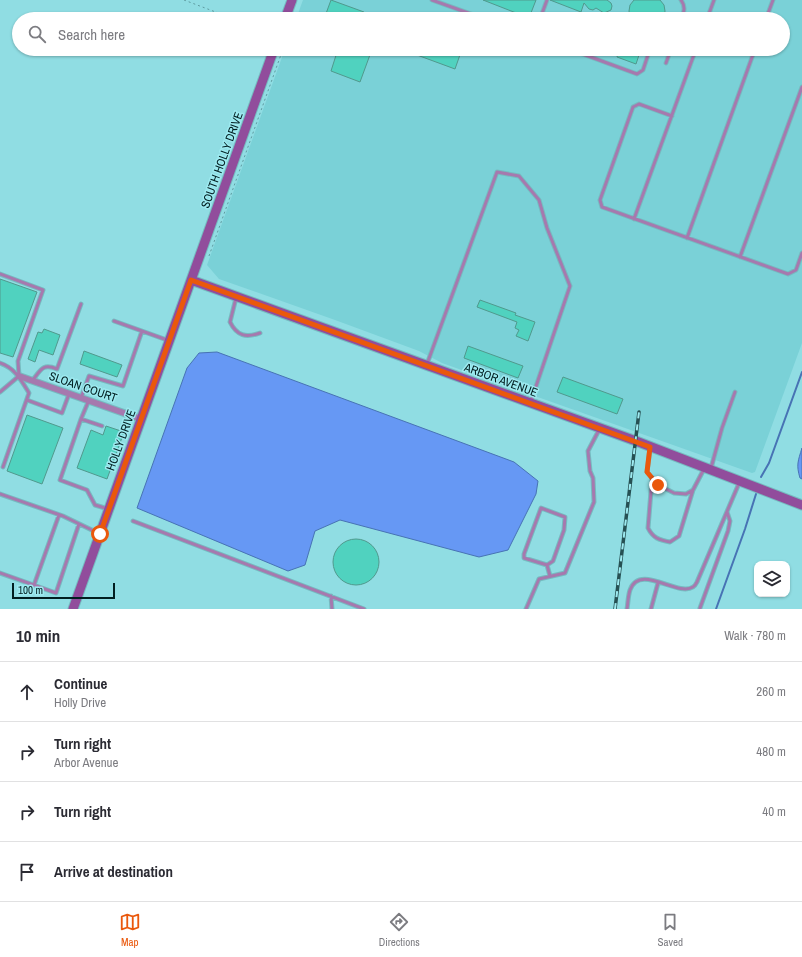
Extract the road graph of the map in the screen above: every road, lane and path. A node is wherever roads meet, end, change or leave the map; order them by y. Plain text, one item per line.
1 (184, 0) edge
2 (292, 0) edge
3 (432, 0) edge
4 (547, 0) edge
5 (681, 0) edge
6 (714, 0) edge
7 (773, 0) edge
8 (216, 12) edge
9 (288, 12) edge
10 (465, 12) edge
11 (543, 12) edge
12 (683, 12) edge
13 (710, 12) edge
14 (769, 12) edge
15 (271, 56) edge
16 (280, 56) edge
17 (589, 56) edge
18 (648, 56) edge
19 (668, 56) edge
20 (693, 56) edge
21 (752, 56) edge
22 (666, 63) dead end
23 (802, 87) edge
24 (672, 116) junction
25 (634, 219) junction
26 (686, 238) junction
27 (802, 253) edge
28 (740, 257) junction
29 (207, 260) dead end
30 (0, 274) edge
31 (191, 280) junction
32 (237, 296) junction
33 (81, 304) dead end
34 (114, 321) dead end
35 (142, 331) junction
36 (260, 333) dead end
37 (169, 341) junction
38 (0, 363) edge
39 (426, 365) junction
40 (19, 376) junction
41 (32, 381) junction
42 (0, 392) edge
43 (735, 392) dead end
44 (69, 394) junction
45 (81, 398) junction
46 (27, 400) junction
47 (89, 400) junction
48 (530, 403) junction
49 (81, 419) junction
50 (141, 419) junction
51 (102, 426) dead end
52 (600, 428) junction
53 (650, 447) junction
54 (3, 467) dead end
55 (708, 468) junction
56 (652, 479) junction
57 (740, 481) junction
58 (693, 490) junction
59 (0, 494) edge
60 (802, 505) edge
61 (108, 510) junction
62 (727, 512) junction
63 (59, 515) junction
64 (133, 521) dead end
65 (79, 524) junction
66 (100, 534) junction
67 (547, 565) junction
68 (0, 573) edge
69 (550, 576) junction
70 (658, 582) junction
71 (34, 585) junction
72 (331, 596) junction
73 (73, 609) edge
74 (332, 609) edge
75 (364, 609) edge
76 (526, 609) edge
77 (627, 609) edge
78 (650, 609) edge
79 (696, 609) edge
80 (700, 609) edge

1 - 8 path
2 - 9 street
3 - 10 lane
4 - 11 lane
5 - 12 lane
6 - 13 lane
7 - 14 lane
15 - 31 street, SOUTH HOLLY DRIVE
16 - 29 path
17 - 18 lane
19 - 22 lane
20 - 24 lane
21 - 26 lane
23 - 28 lane
24 - 25 lane
24 - 25 lane
25 - 26 lane
26 - 28 lane
27 - 28 lane
30 - 40 lane
31 - 32 street, ARBOR AVENUE
31 - 37 street, HOLLY DRIVE
32 - 36 lane
32 - 39 street, ARBOR AVENUE
33 - 41 lane
34 - 35 lane
35 - 37 lane
35 - 45 lane
37 - 50 street, HOLLY DRIVE
38 - 40 lane
39 - 48 street, ARBOR AVENUE
39 - 48 lane
40 - 41 street, SLOAN COURT
40 - 42 lane
40 - 46 lane
41 - 44 street, SLOAN COURT
43 - 55 lane
44 - 45 street, SLOAN COURT
44 - 46 lane
45 - 47 street, SLOAN COURT
46 - 54 lane
47 - 49 lane
47 - 50 street, SLOAN COURT
48 - 52 street, ARBOR AVENUE
49 - 51 lane
49 - 61 lane
50 - 61 street, HOLLY DRIVE
52 - 53 street, ARBOR AVENUE
52 - 69 lane
53 - 55 street, ARBOR AVENUE
53 - 56 lane
55 - 57 street, ARBOR AVENUE
55 - 58 lane
56 - 58 lane
56 - 58 lane
57 - 60 street, ARBOR AVENUE
57 - 62 lane
59 - 63 lane
61 - 66 street, HOLLY DRIVE
62 - 70 lane
62 - 80 lane
63 - 65 lane
63 - 71 lane
64 - 72 lane
65 - 66 lane
65 - 71 lane
66 - 73 street, HOLLY DRIVE
67 - 67 lane
67 - 69 lane
68 - 71 lane
69 - 76 lane
70 - 77 lane
70 - 78 lane
72 - 74 lane
72 - 75 lane
79 - 80 lane

